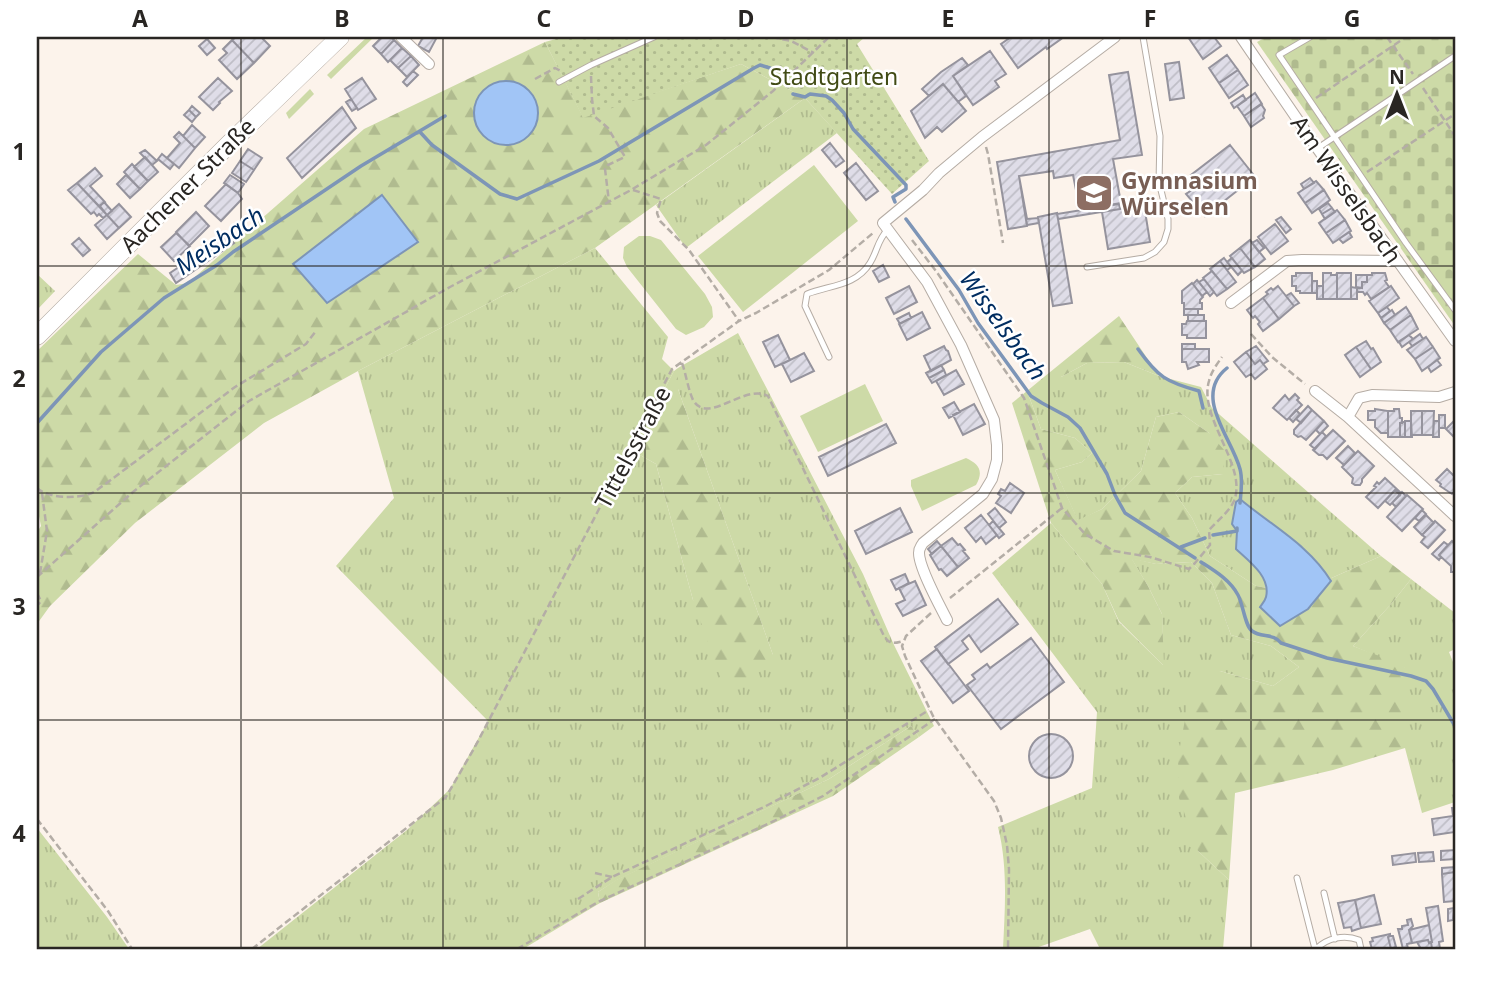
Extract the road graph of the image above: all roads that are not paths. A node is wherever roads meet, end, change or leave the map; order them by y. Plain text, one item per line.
1 (340, 37) edge
2 (401, 37) edge
3 (654, 37) edge
4 (1115, 37) edge
5 (1143, 37) edge
6 (1241, 37) edge
7 (1310, 37) edge
8 (1455, 56) edge
9 (429, 64) dead end
10 (559, 82) dead end
11 (1335, 137) junction
12 (1317, 148) junction
13 (885, 226) junction
14 (1398, 261) junction
15 (1087, 267) dead end
16 (1231, 303) dead end
17 (1455, 310) edge
18 (37, 335) edge
19 (1455, 341) edge
20 (829, 356) dead end
21 (1315, 391) road end
22 (1455, 392) edge
23 (1348, 417) junction
24 (1455, 516) edge
25 (947, 620) dead end
26 (1297, 878) dead end
27 (1324, 892) dead end
28 (1335, 939) junction
29 (1315, 949) edge
30 (1361, 949) edge

1 - 18 main road, Aachener Straße
2 - 9 street
3 - 10 lane
4 - 13 street
5 - 15 lane
6 - 12 street, Am Wisselsbach
7 - 11 lane
8 - 11 lane
11 - 12 lane
11 - 17 lane
12 - 14 street, Am Wisselsbach
13 - 20 lane
13 - 25 street
14 - 16 street
14 - 19 street, Am Wisselsbach
21 - 23 street
22 - 23 street
23 - 24 street
26 - 29 lane
27 - 28 lane
28 - 29 lane
28 - 30 lane

